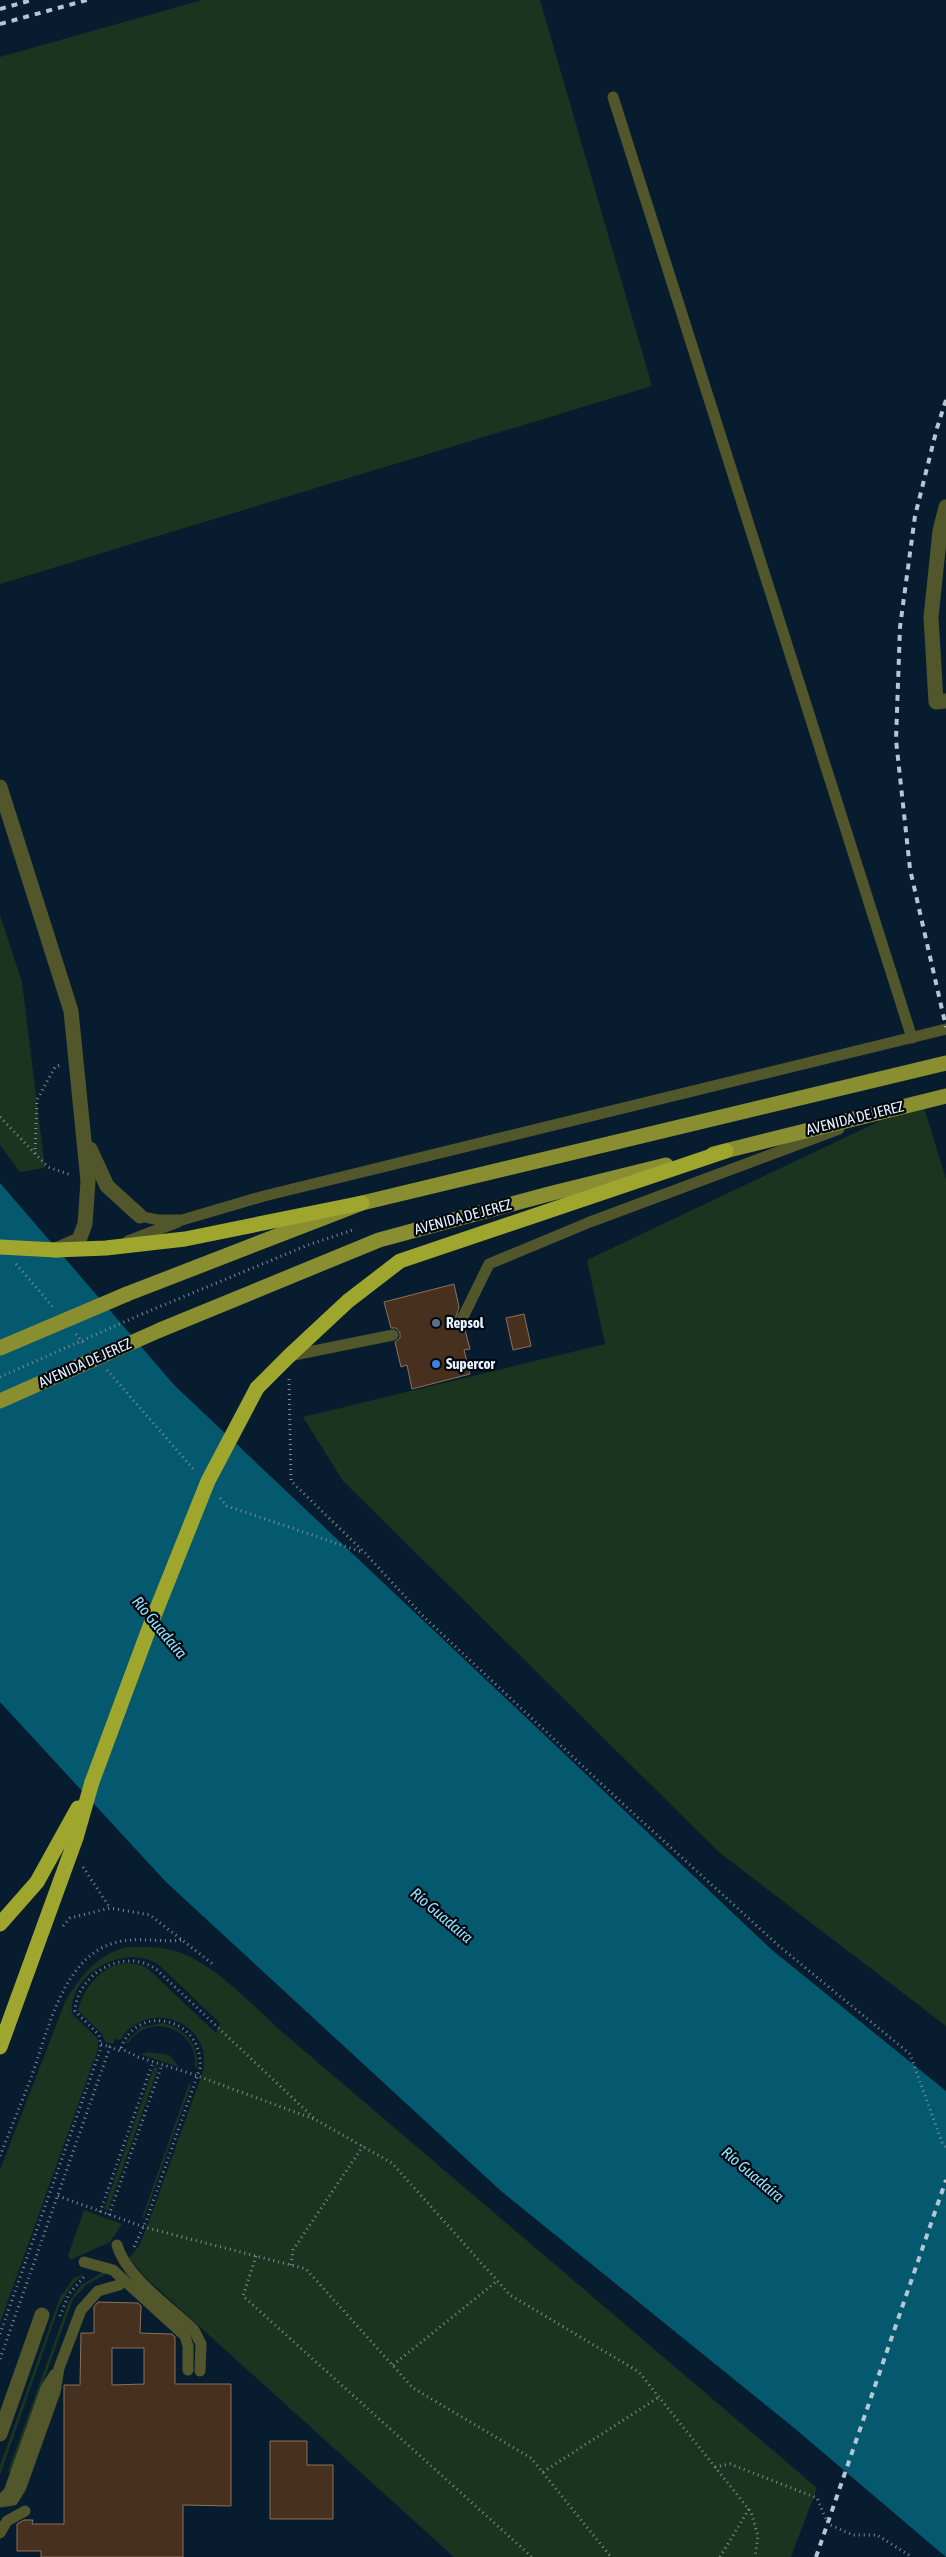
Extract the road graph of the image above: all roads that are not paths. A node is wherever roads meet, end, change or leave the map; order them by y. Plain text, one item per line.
1 (613, 97) dead end
2 (946, 507) edge
3 (943, 531) edge
4 (941, 701) edge
5 (0, 787) edge
6 (946, 1029) edge
7 (912, 1038) junction
8 (946, 1063) edge
9 (946, 1096) edge
10 (888, 1110) junction
11 (86, 1141) junction
12 (726, 1150) junction
13 (362, 1203) junction
14 (140, 1216) joint
15 (182, 1220) junction
16 (0, 1247) edge
17 (106, 1248) junction
18 (56, 1250) junction
19 (462, 1319) dead end
20 (393, 1335) dead end
21 (0, 1348) edge
22 (288, 1356) junction
23 (0, 1401) edge
24 (92, 1782) junction
25 (0, 1924) edge
26 (0, 2047) edge
27 (117, 2245) dead end
28 (84, 2262) dead end
29 (118, 2285) dead end
30 (42, 2315) dead end
31 (188, 2370) dead end
32 (200, 2371) dead end
33 (0, 2434) edge
34 (0, 2502) edge
35 (25, 2511) dead end
36 (0, 2533) edge

1 - 7 lane
2 - 3 street
3 - 4 street
5 - 11 street
6 - 7 lane
7 - 15 lane
8 - 13 main road, AVENIDA DE JEREZ
9 - 10 main road, AVENIDA DE JEREZ
10 - 12 main road, AVENIDA DE JEREZ
10 - 19 lane
11 - 14 street
11 - 18 street
12 - 22 highway
12 - 23 main road, AVENIDA DE JEREZ, bridge
13 - 17 highway
13 - 21 main road, AVENIDA DE JEREZ, bridge
14 - 15 lane
15 - 17 lane
16 - 18 highway, bridge
17 - 18 highway
20 - 22 lane
22 - 24 highway, bridge
24 - 25 highway
24 - 26 highway
27 - 32 lane
28 - 31 lane
29 - 34 lane
30 - 33 street
35 - 36 lane

